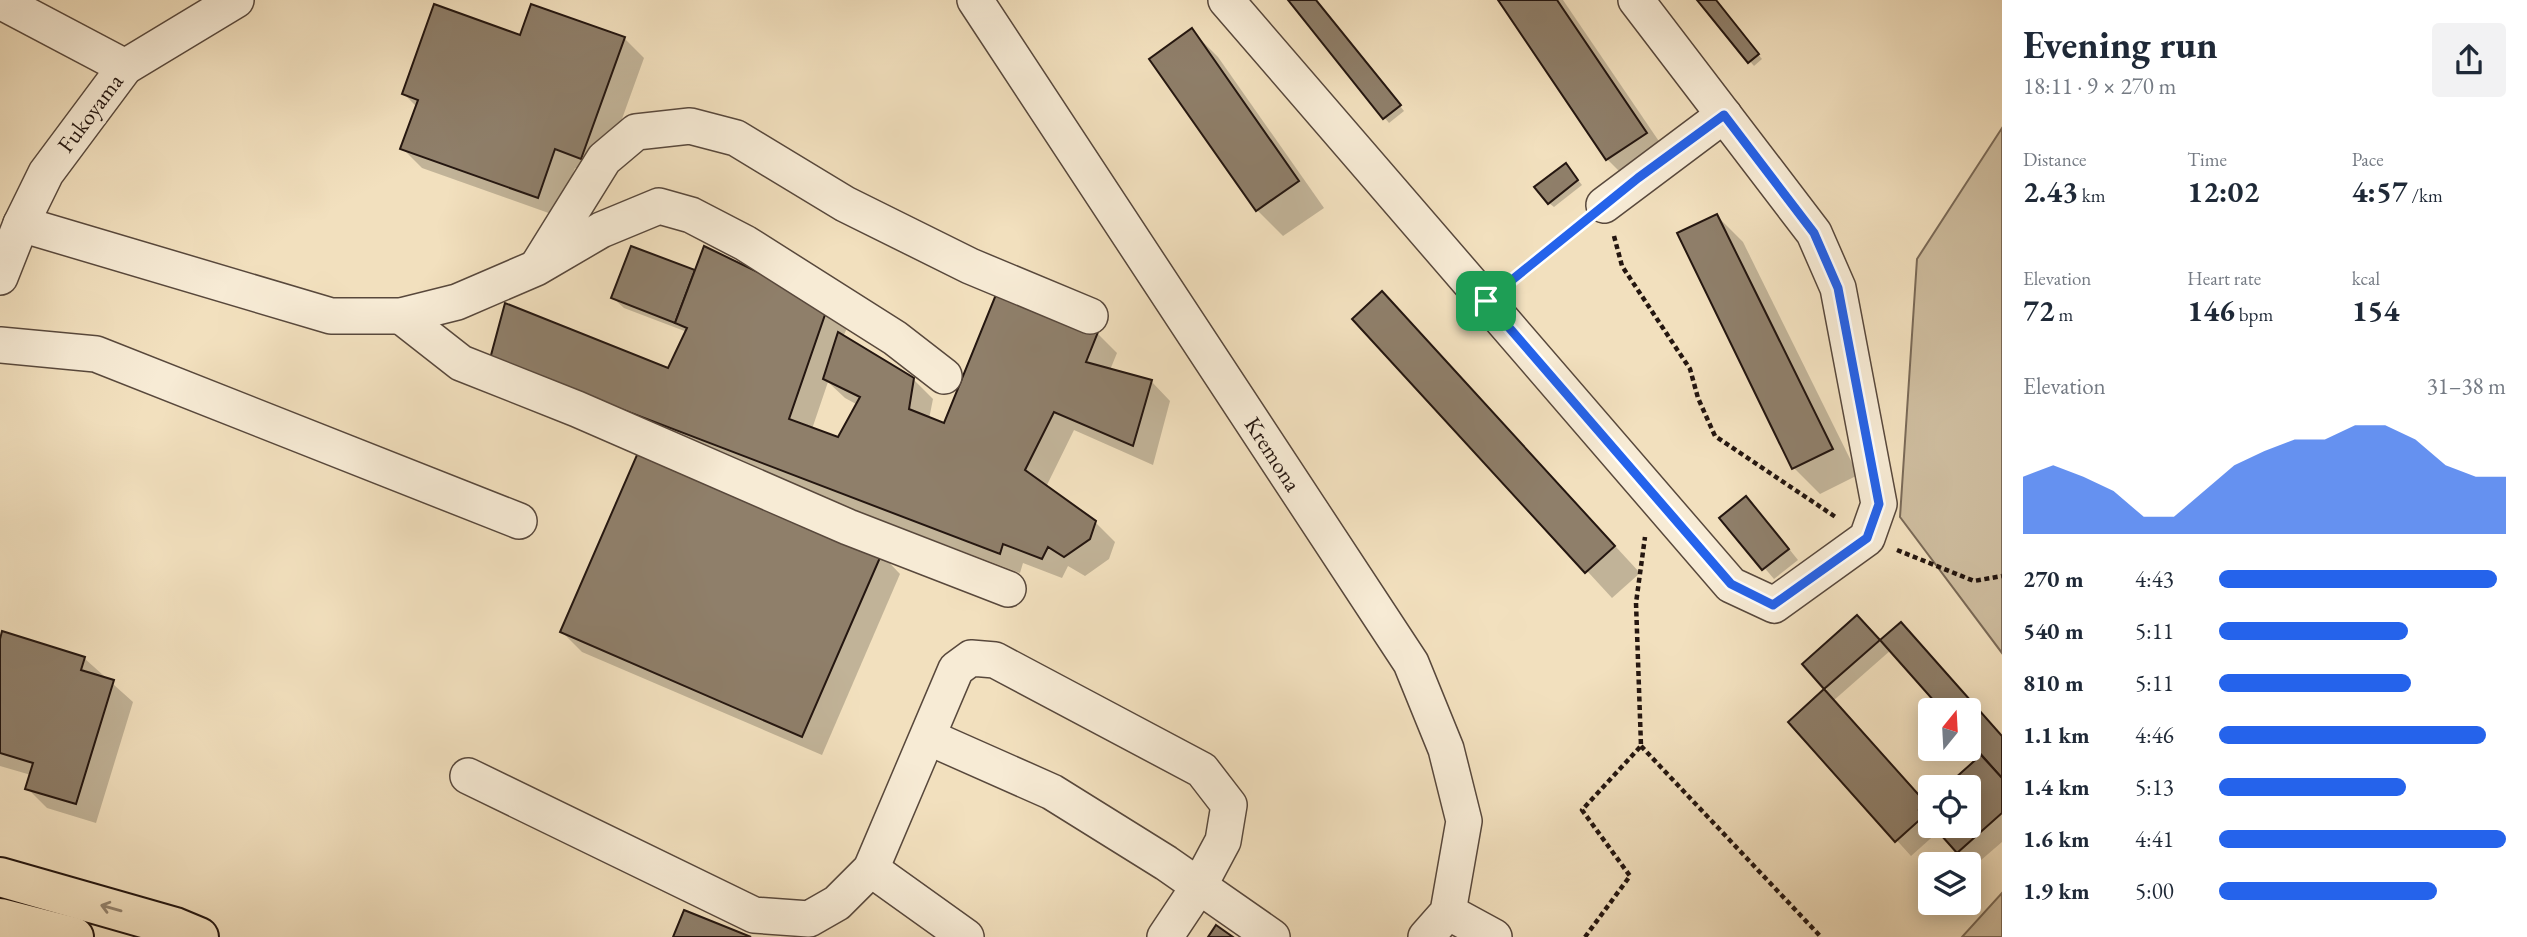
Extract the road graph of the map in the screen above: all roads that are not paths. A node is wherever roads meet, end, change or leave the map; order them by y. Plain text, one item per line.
1 (236, 0) edge
2 (975, 0) edge
3 (1226, 0) edge
4 (1636, 0) edge
5 (0, 1) edge
6 (125, 66) junction
7 (1724, 115) junction
8 (1604, 205) road end
9 (20, 225) junction
10 (536, 268) junction
11 (0, 277) edge
12 (401, 316) junction
13 (1090, 316) dead end
14 (0, 345) edge
15 (944, 376) dead end
16 (519, 521) dead end
17 (1009, 589) dead end
18 (929, 737) junction
19 (467, 776) dead end
20 (871, 870) junction
21 (0, 877) edge
22 (1199, 886) junction
23 (0, 918) edge
24 (1437, 924) edge
25 (74, 937) edge
26 (199, 937) edge
27 (966, 937) edge
28 (1165, 937) edge
29 (1272, 937) edge
30 (1494, 937) edge

1 - 6 street, Fukoyama
2 - 24 street, Kremona
3 - 7 street
4 - 7 street
5 - 6 street
6 - 9 street, Fukoyama
7 - 8 street
9 - 11 street, Fukoyama
9 - 12 street
10 - 12 street
10 - 13 street
10 - 15 street
12 - 17 street
14 - 16 street
18 - 20 street
18 - 22 street
18 - 22 street
19 - 20 street
20 - 27 street
26 -> 21 main road
22 - 28 street
22 - 29 street
23 - 25 main road
24 - 30 street

